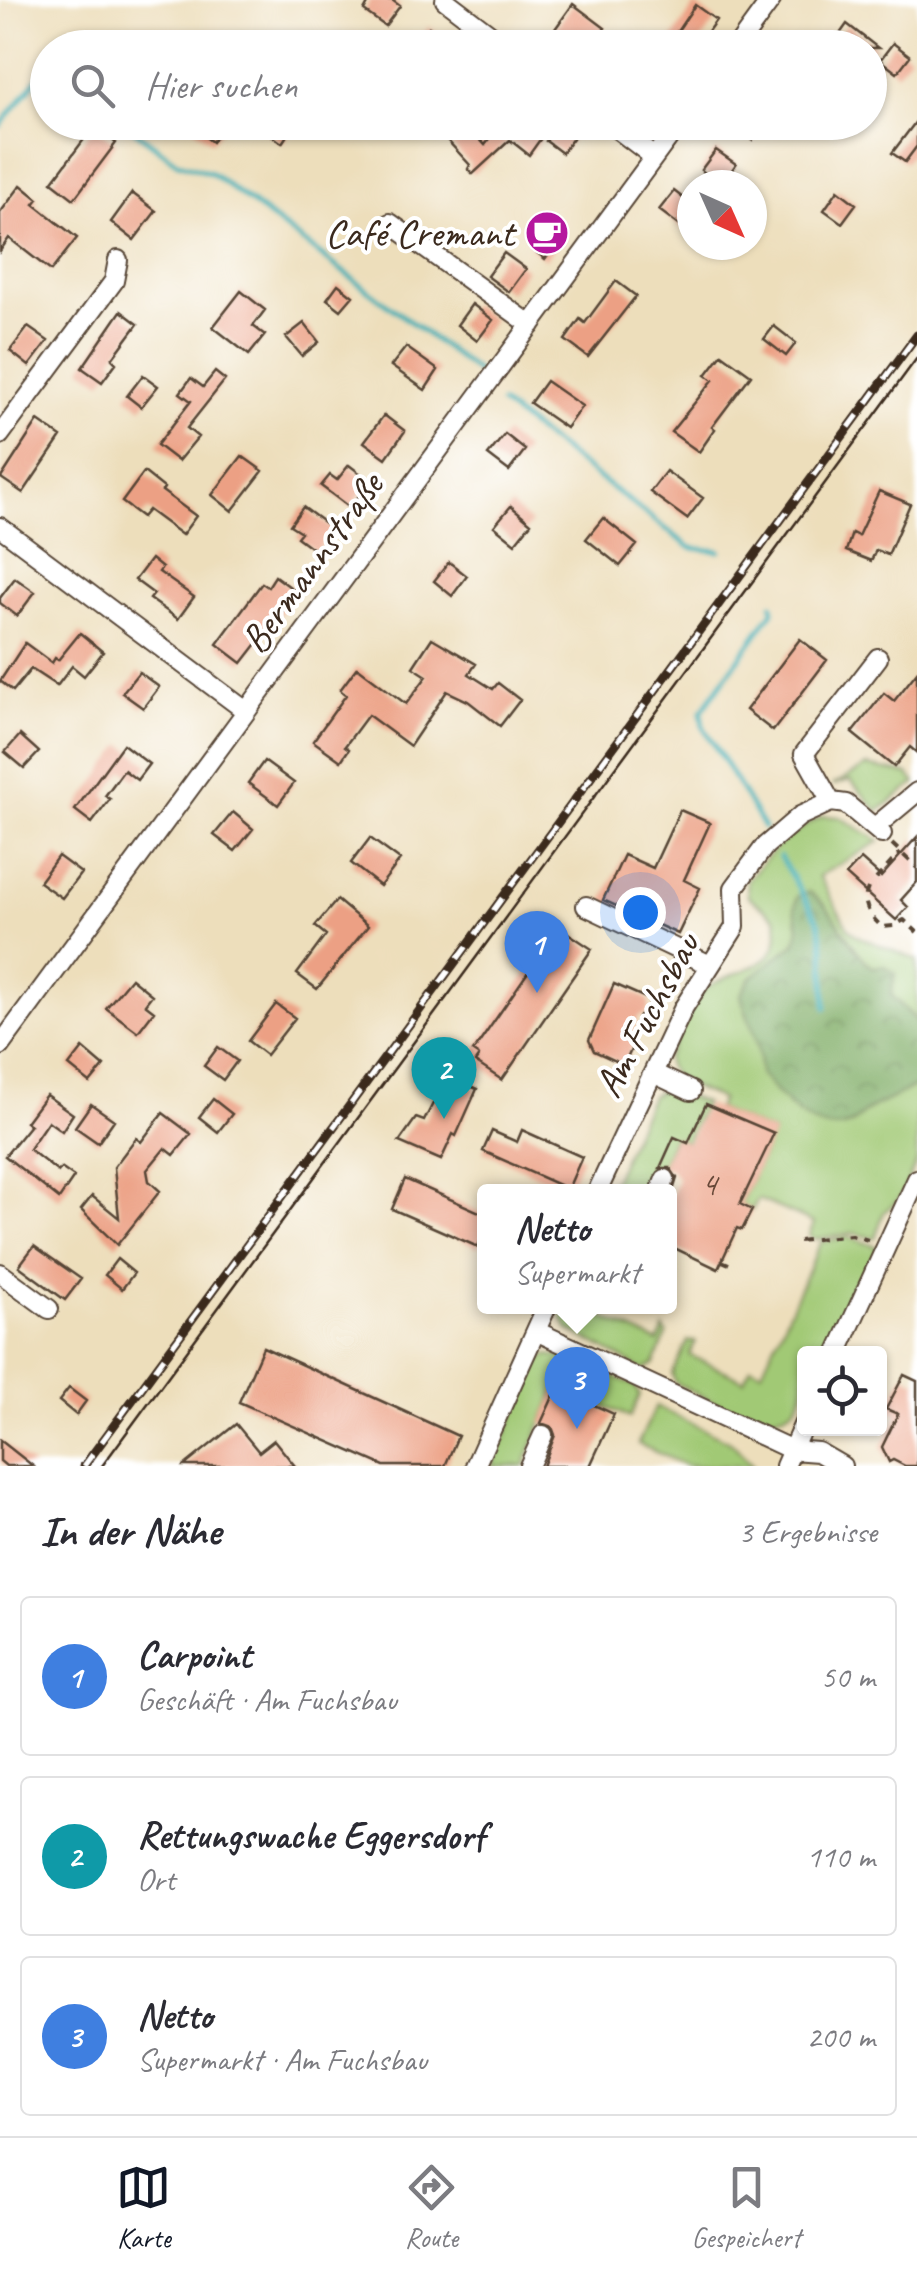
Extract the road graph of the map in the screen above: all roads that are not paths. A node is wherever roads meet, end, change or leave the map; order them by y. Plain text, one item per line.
1 (445, 0) edge
2 (772, 0) edge
3 (484, 30) edge
4 (750, 30) edge
5 (632, 140) edge
6 (667, 140) edge
7 (654, 157) junction
8 (390, 223) dead end
9 (118, 260) dead end
10 (531, 325) junction
11 (0, 435) edge
12 (0, 527) edge
13 (878, 658) dead end
14 (246, 710) junction
15 (917, 792) edge
16 (831, 802) junction
17 (586, 906) dead end
18 (710, 965) junction
19 (0, 1046) edge
20 (653, 1073) junction
21 (691, 1091) dead end
22 (917, 1180) edge
23 (601, 1184) edge
24 (0, 1273) edge
25 (49, 1308) dead end
26 (543, 1314) edge
27 (536, 1331) junction
28 (841, 1346) edge
29 (543, 1435) dead end
30 (788, 1458) edge
31 (474, 1466) edge
32 (529, 1466) edge
33 (808, 1466) edge
34 (842, 1466) edge

1 - 3 street
2 - 4 street
5 - 7 street
6 - 7 street, Bermannstraße
7 - 10 street, Bermannstraße
8 - 10 street
9 - 11 street
10 - 14 street, Bermannstraße
12 - 14 street
13 - 16 street
14 - 19 street, Bermannstraße
15 - 16 street
16 - 18 street, Am Fuchsbau
17 - 18 street
18 - 20 street, Am Fuchsbau
20 - 21 street
20 - 23 street, Am Fuchsbau
22 - 28 street
24 - 25 street
26 - 27 street
27 - 30 street
27 - 31 street
29 - 32 street
30 - 33 street
30 - 34 street

